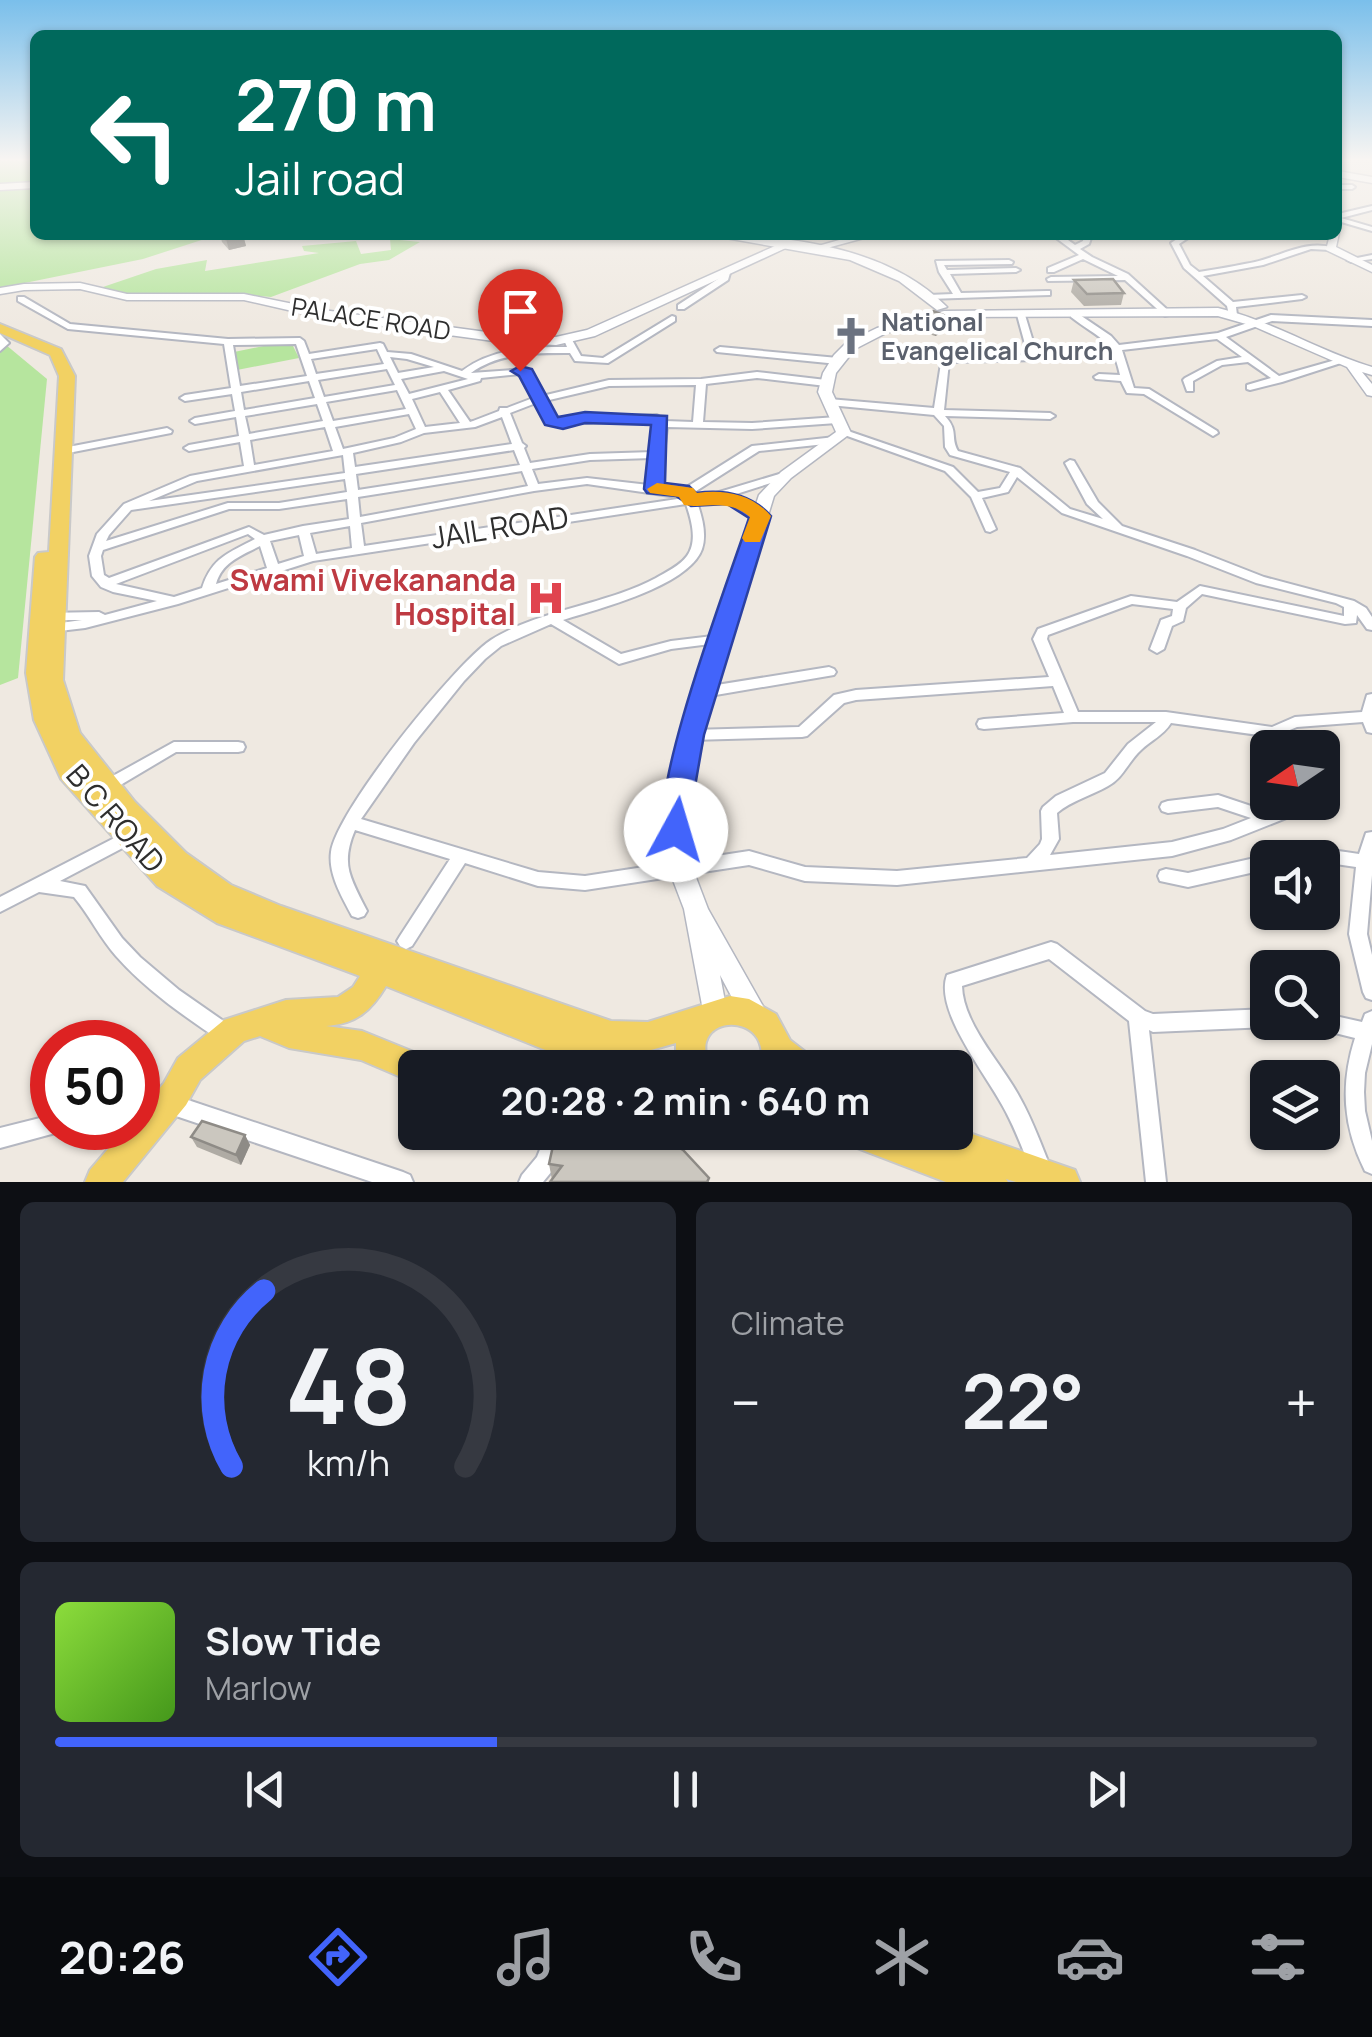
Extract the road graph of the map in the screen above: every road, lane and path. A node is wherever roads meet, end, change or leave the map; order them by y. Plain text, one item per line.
1 (1342, 219) edge
2 (1372, 229) edge
3 (749, 240) edge
4 (847, 240) edge
5 (1062, 240) edge
6 (1087, 240) edge
7 (1176, 240) edge
8 (1309, 240) edge
9 (1333, 240) edge
10 (784, 245) junction
11 (1310, 247) junction
12 (816, 248) junction
13 (1330, 248) junction
14 (1074, 249) junction
15 (1083, 256) junction
16 (1372, 257) edge
17 (1351, 260) junction
18 (1012, 266) dead end
19 (1372, 269) edge
20 (1118, 272) junction
21 (726, 273) junction
22 (1051, 274) junction
23 (1196, 275) junction
24 (1128, 278) junction
25 (0, 291) edge
26 (1047, 293) dead end
27 (958, 295) junction
28 (1302, 298) dead end
29 (21, 299) dead end
30 (932, 306) junction
31 (681, 307) dead end
32 (1232, 310) junction
33 (1206, 312) junction
34 (1074, 314) junction
35 (1168, 314) junction
36 (1021, 315) junction
37 (672, 319) dead end
38 (1256, 323) junction
39 (1372, 323) edge
40 (3, 334) edge
41 (1219, 336) junction
42 (228, 342) junction
43 (570, 345) junction
44 (1116, 348) junction
45 (720, 350) dead end
46 (383, 354) junction
47 (307, 357) junction
48 (1246, 359) junction
49 (838, 361) junction
50 (1345, 365) junction
51 (388, 366) junction
52 (441, 369) junction
53 (1372, 373) edge
54 (462, 375) junction
55 (484, 376) junction
56 (1099, 376) dead end
57 (315, 378) junction
58 (1126, 378) junction
59 (1279, 380) junction
60 (396, 382) junction
61 (701, 382) junction
62 (826, 383) junction
63 (1250, 386) dead end
64 (443, 389) junction
65 (1190, 389) dead end
66 (236, 390) junction
67 (1372, 392) edge
68 (185, 398) dead end
69 (404, 398) junction
70 (538, 399) junction
71 (321, 401) junction
72 (829, 402) junction
73 (504, 410) junction
74 (411, 411) junction
75 (938, 411) junction
76 (238, 414) junction
77 (1050, 416) dead end
78 (194, 421) dead end
79 (330, 424) junction
80 (662, 424) junction
81 (467, 425) junction
82 (698, 425) junction
83 (422, 430) junction
84 (167, 431) dead end
85 (839, 431) junction
86 (1213, 433) dead end
87 (244, 438) junction
88 (521, 446) junction
89 (189, 448) dead end
90 (62, 451) junction
91 (343, 452) junction
92 (657, 455) junction
93 (1070, 462) dead end
94 (249, 466) junction
95 (528, 467) junction
96 (1016, 470) junction
97 (352, 473) junction
98 (786, 475) junction
99 (201, 476) junction
100 (56, 483) junction
101 (534, 488) junction
102 (654, 489) junction
103 (355, 493) junction
104 (204, 496) junction
105 (688, 496) junction
106 (717, 496) junction
107 (976, 496) junction
108 (160, 503) junction
109 (124, 508) junction
110 (206, 513) junction
111 (760, 516) junction
112 (358, 520) junction
113 (1118, 527) junction
114 (156, 529) junction
115 (303, 529) junction
116 (990, 529) dead end
117 (262, 539) junction
118 (96, 548) junction
119 (358, 550) junction
120 (311, 558) junction
121 (274, 568) junction
122 (105, 584) junction
123 (208, 590) junction
124 (174, 601) junction
125 (1350, 604) junction
126 (1180, 606) junction
127 (553, 620) junction
128 (47, 623) junction
129 (1372, 626) edge
130 (720, 639) junction
131 (1156, 649) dead end
132 (829, 672) dead end
133 (1057, 681) junction
134 (704, 692) junction
135 (1371, 714) edge
136 (1073, 717) junction
137 (1166, 717) junction
138 (984, 724) dead end
139 (691, 735) junction
140 (238, 747) dead end
141 (107, 786) junction
142 (1168, 807) dead end
143 (1250, 812) edge
144 (1261, 820) edge
145 (353, 823) junction
146 (128, 837) junction
147 (1372, 838) edge
148 (460, 856) junction
149 (1340, 857) edge
150 (1030, 862) junction
151 (1365, 862) junction
152 (1250, 866) edge
153 (680, 867) junction
154 (1166, 876) dead end
155 (38, 885) junction
156 (0, 905) edge
157 (696, 909) junction
158 (358, 911) dead end
159 (392, 956) junction
160 (1372, 992) edge
161 (356, 1003) junction
162 (754, 1015) junction
163 (707, 1017) junction
164 (1138, 1017) junction
165 (1250, 1019) edge
166 (258, 1020) junction
167 (1340, 1024) edge
168 (1369, 1026) edge
169 (220, 1044) junction
170 (362, 1046) junction
171 (585, 1050) edge
172 (689, 1050) edge
173 (781, 1050) edge
174 (398, 1061) edge
175 (160, 1104) edge
176 (160, 1105) edge
177 (30, 1130) edge
178 (0, 1138) edge
179 (126, 1150) edge
180 (550, 1150) edge
181 (936, 1150) edge
182 (955, 1150) edge
183 (1371, 1160) edge
184 (1053, 1179) edge
185 (102, 1182) edge
186 (403, 1182) edge
187 (529, 1182) edge
188 (992, 1182) edge
189 (1156, 1182) edge

1 - 2 street
3 - 10 main road
4 - 12 main road
5 - 14 street
6 - 14 street
7 - 23 street
8 - 11 street
9 - 13 main road
10 - 12 main road
10 - 21 main road, PALACE ROAD
11 - 13 street
11 - 23 street
12 - 30 main road
13 - 17 main road
14 - 15 street
15 - 20 street
15 - 22 street
16 - 17 street
17 - 19 main road
18 - 27 street
20 - 22 street
20 - 24 street
21 - 31 street
21 - 43 main road, PALACE ROAD
22 - 24 street
23 - 32 street
24 - 35 street
25 - 43 main road, PALACE ROAD
26 - 27 street
27 - 30 street
28 - 32 street
29 - 42 street
30 - 36 main road
30 - 49 main road
32 - 33 main road
32 - 38 main road
33 - 35 main road
33 - 38 main road
34 - 35 main road
34 - 36 main road
34 - 44 street
36 - 75 street
37 - 43 street
38 - 39 street
38 - 41 street
38 - 50 main road
40 - 90 main road
40 - 100 main road
41 - 44 street
41 - 48 street
42 - 47 street
42 - 66 street
43 - 54 street
44 - 58 street
45 - 49 street
46 - 47 street
46 - 51 street
46 - 52 street
47 - 57 street
48 - 59 street
48 - 65 street
49 - 62 main road
50 - 53 main road
50 - 59 street
50 - 67 main road
51 - 57 street
51 - 60 street
52 - 54 street
52 - 60 street
54 - 55 street
55 - 64 street
55 - 70 street
56 - 58 street
57 - 66 street
57 - 71 street
58 - 86 street
59 - 63 street
60 - 69 street
60 - 71 street
61 - 62 street
61 - 70 street
61 - 82 street
62 - 72 main road
64 - 69 street
64 - 81 street
66 - 68 street
66 - 76 street
69 - 74 street
70 - 73 street
70 - 80 street
71 - 76 street
71 - 79 street
72 - 75 street
72 - 85 main road
73 - 81 street
73 - 88 street
74 - 79 street
74 - 83 street
75 - 77 street
75 - 96 street
76 - 78 street
76 - 87 street
79 - 87 street
79 - 91 street
80 - 82 street
80 - 92 street
81 - 83 street
82 - 85 street
83 - 91 street
84 - 90 street
85 - 98 main road
85 - 105 street
85 - 107 street
87 - 89 street
87 - 94 street
88 - 95 street
88 - 97 street
90 - 100 main road
91 - 94 street
91 - 97 street
92 - 95 street
92 - 102 street
93 - 113 street
94 - 99 street
95 - 101 street
95 - 103 street
96 - 107 street
96 - 113 street
97 - 103 street
97 - 104 street
98 - 106 street, JAIL ROAD
98 - 111 main road
99 - 104 street
99 - 109 street
100 - 128 main road
101 - 102 street
101 - 112 street
102 - 105 street
103 - 110 street
103 - 112 street
104 - 108 street
104 - 110 street
105 - 106 street, JAIL ROAD
105 - 119 street, JAIL ROAD
105 - 127 street
106 - 111 street
107 - 116 street
108 - 109 street
108 - 114 street
109 - 118 street
110 - 114 street
111 - 130 main road
112 - 115 street
112 - 119 street
113 - 125 street
114 - 118 street
115 - 117 street
115 - 120 street
117 - 121 street
117 - 122 street
117 - 123 street
118 - 122 street
119 - 120 street, JAIL ROAD
120 - 121 street, JAIL ROAD
121 - 123 street, JAIL ROAD
122 - 124 street
123 - 124 street, JAIL ROAD
124 - 128 street, JAIL ROAD
125 - 126 street
125 - 129 street
126 - 131 street
126 - 133 street
127 - 130 street
127 - 145 street
128 - 141 main road
128 - 146 main road, B C ROAD
130 - 134 main road
132 - 134 street
133 - 136 street
133 - 139 street
134 - 139 main road
135 - 137 street
136 - 137 street
136 - 138 street
137 - 150 street
139 - 153 main road
140 - 141 street
141 - 159 main road
142 - 143 street
144 - 150 street
145 - 148 street
145 - 158 street
146 - 155 street
146 - 159 main road, B C ROAD
147 - 151 street
148 - 153 street
148 - 159 street
149 - 151 street
150 - 153 street
151 - 160 street
152 - 154 street
153 - 157 main road
155 - 156 street
155 - 169 street
157 - 162 main road
157 - 163 main road
159 - 161 main road
159 - 163 main road
159 - 171 main road, B C ROAD
161 - 166 main road
161 - 170 main road
162 - 163 main road
162 - 173 main road
163 - 172 main road
164 - 165 street
164 - 184 street
164 - 189 street
166 - 169 main road
166 - 170 main road
167 - 168 street
168 - 183 street
169 - 175 main road
170 - 174 main road
176 - 186 street
177 - 178 street
179 - 185 main road
180 - 187 street
181 - 188 main road
182 - 184 main road

